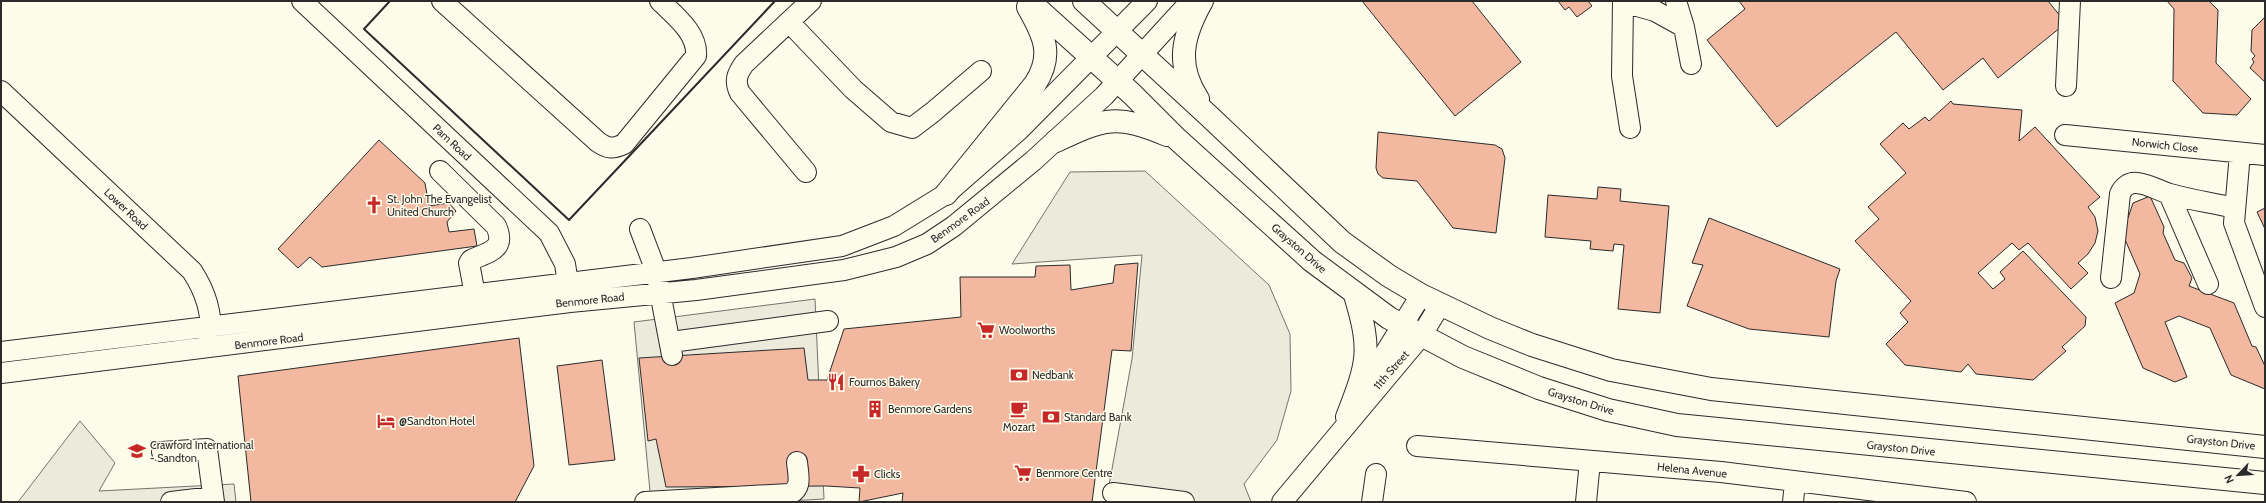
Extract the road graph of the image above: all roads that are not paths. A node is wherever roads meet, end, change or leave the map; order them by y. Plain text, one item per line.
1 (302, 1) edge
2 (442, 1) edge
3 (660, 1) edge
4 (811, 1) edge
5 (1025, 1) edge
6 (1029, 1) edge
7 (1084, 1) edge
8 (1147, 1) edge
9 (1191, 1) edge
10 (1202, 1) edge
11 (1676, 1) edge
12 (2070, 1) edge
13 (1623, 2) edge
14 (789, 22) junction
15 (1684, 27) junction
16 (1117, 32) junction
17 (1142, 54) junction
18 (1091, 57) junction
19 (1691, 64) dead end
20 (981, 71) dead end
21 (1117, 81) junction
22 (2066, 86) dead end
23 (1, 90) edge
24 (1209, 116) junction
25 (1630, 128) dead end
26 (2065, 135) dead end
27 (1177, 139) junction
28 (1056, 141) junction
29 (2240, 153) junction
30 (2265, 155) edge
31 (440, 171) dead end
32 (806, 172) dead end
33 (946, 194) junction
34 (2169, 194) junction
35 (520, 206) junction
36 (2234, 208) junction
37 (496, 226) junction
38 (640, 229) dead end
39 (2258, 269) edge
40 (656, 271) junction
41 (2111, 278) dead end
42 (2208, 284) dead end
43 (569, 293) junction
44 (659, 293) junction
45 (1421, 294) junction
46 (475, 295) junction
47 (1355, 295) junction
48 (1440, 304) junction
49 (2265, 307) edge
50 (828, 321) dead end
51 (212, 326) junction
52 (1400, 326) junction
53 (1421, 336) junction
54 (213, 348) junction
55 (1, 352) edge
56 (1, 373) edge
57 (1342, 425) junction
58 (1417, 446) dead end
59 (2265, 447) edge
60 (162, 452) dead end
61 (1590, 461) junction
62 (797, 462) dead end
63 (1376, 474) dead end
64 (1795, 482) junction
65 (2265, 483) edge
66 (1113, 493) dead end
67 (214, 500) edge
68 (170, 502) edge
69 (645, 502) edge
70 (1184, 502) edge
71 (1282, 502) edge
72 (1372, 502) edge
73 (1586, 502) edge
74 (1793, 502) edge
75 (1966, 502) edge

1 - 35 street, Pam Road
2 - 3 street
4 - 14 street
5 - 33 main road
6 - 18 main road, Grayston Drive
7 - 16 main road, Grayston Drive
8 - 16 street, Benmore Road
9 - 17 street, Benmore Road
10 - 24 main road
11 - 15 street
12 - 22 street
13 - 15 street
13 - 25 street
14 - 20 street
14 - 32 street
15 - 19 street
16 - 17 main road, Grayston Drive
16 - 18 street, Benmore Road
17 - 21 street, Benmore Road
17 - 24 main road, Grayston Drive
18 - 21 main road, Grayston Drive
18 - 33 street, Benmore Road
21 - 27 main road, Grayston Drive
21 - 28 street, Benmore Road
23 - 51 street, Lower Road
24 - 45 main road, Grayston Drive
26 - 29 street, Norwich Close
27 - 28 main road
27 - 47 main road, Grayston Drive
28 - 44 street, Benmore Road
29 - 30 street, Norwich Close
29 - 36 street
31 - 37 street
33 - 40 street, Benmore Road
34 - 36 street
34 - 41 street
34 - 42 street
35 - 37 street
35 - 43 street, Pam Road
36 - 39 street
37 - 46 street
38 - 40 street
39 - 49 street
40 - 43 street, Benmore Road
40 - 44 street
43 - 44 street, Benmore Road
43 - 46 street, Benmore Road
43 - 54 street, Benmore Road
44 - 50 street
45 - 48 main road, Grayston Drive
45 - 52 street, 11th Street
46 - 51 street, Benmore Road
47 - 52 main road, Grayston Drive
47 - 57 main road
48 - 53 street, 11th Street
48 - 59 main road, Grayston Drive
51 - 54 street, Lower Road
51 - 55 street, Benmore Road
52 - 53 main road, Grayston Drive
52 - 57 street, 11th Street
53 - 57 street, 11th Street
53 - 65 main road, Grayston Drive
54 - 56 street, Benmore Road
57 - 71 street, 11th Street
58 - 61 street, Helena Avenue
60 - 67 street
61 - 64 street, Helena Avenue
61 - 73 street
62 - 69 street
63 - 72 street
64 - 74 street
64 - 75 street, Helena Avenue
66 - 70 street
67 - 68 street

